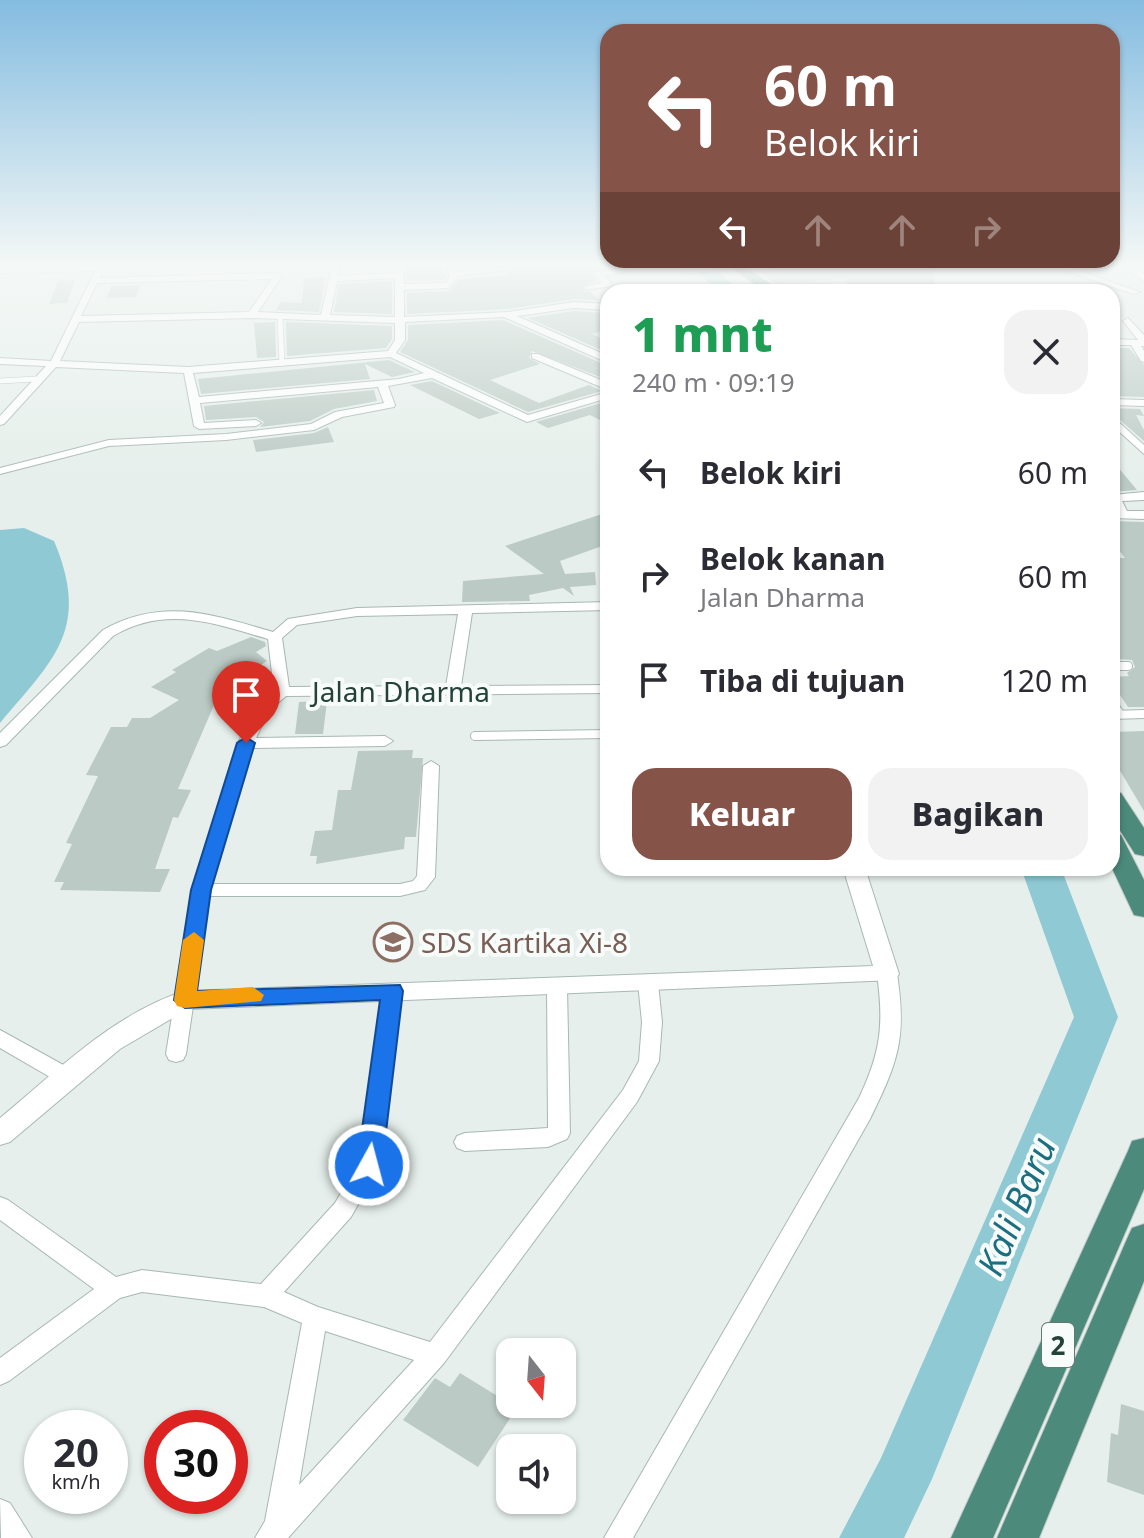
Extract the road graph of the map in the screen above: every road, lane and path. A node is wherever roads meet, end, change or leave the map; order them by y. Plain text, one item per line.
1 (68, 338) edge
2 (281, 338) edge
3 (400, 338) edge
4 (558, 338) edge
5 (1120, 342) edge
6 (1141, 343) edge
7 (391, 354) junction
8 (535, 356) dead end
9 (600, 356) edge
10 (1144, 359) edge
11 (0, 361) edge
12 (55, 362) junction
13 (282, 363) junction
14 (188, 370) junction
15 (435, 374) junction
16 (36, 379) junction
17 (0, 381) edge
18 (381, 382) junction
19 (600, 384) edge
20 (600, 397) edge
21 (193, 401) junction
22 (1120, 402) edge
23 (1144, 403) edge
24 (4, 411) edge
25 (336, 415) junction
26 (0, 422) edge
27 (1120, 427) edge
28 (1144, 451) edge
29 (0, 471) edge
30 (1144, 496) edge
31 (1120, 498) edge
32 (1120, 515) edge
33 (1144, 515) edge
34 (600, 606) edge
35 (466, 609) junction
36 (275, 637) junction
37 (1120, 666) edge
38 (1128, 666) dead end
39 (600, 689) edge
40 (453, 691) junction
41 (282, 692) junction
42 (1144, 714) edge
43 (1120, 715) edge
44 (600, 734) edge
45 (475, 736) dead end
46 (385, 741) dead end
47 (0, 742) edge
48 (246, 743) junction
49 (431, 766) dead end
50 (1120, 810) edge
51 (1144, 848) edge
52 (1120, 858) edge
53 (856, 876) edge
54 (201, 890) junction
55 (1144, 908) edge
56 (887, 974) junction
57 (648, 983) junction
58 (557, 987) junction
59 (392, 991) junction
60 (185, 1000) junction
61 (0, 1038) edge
62 (176, 1054) dead end
63 (69, 1078) junction
64 (0, 1134) edge
65 (465, 1142) dead end
66 (1144, 1151) edge
67 (0, 1207) edge
68 (1144, 1239) edge
69 (113, 1289) junction
70 (266, 1296) junction
71 (315, 1317) junction
72 (435, 1355) junction
73 (0, 1373) edge
74 (0, 1513) edge
75 (274, 1534) edge
76 (18, 1538) edge
77 (618, 1538) edge
78 (972, 1538) edge
79 (1018, 1538) edge

1 - 12 street
2 - 13 lane
3 - 7 street
4 - 9 street
5 - 6 street
6 - 10 street
7 - 13 street
7 - 15 street
8 - 19 street
11 - 12 street
12 - 14 street
12 - 16 street
13 - 14 street
14 - 21 street
15 - 18 street
15 - 20 street
16 - 17 lane
16 - 24 street
18 - 21 street
18 - 25 street
21 - 25 street
22 - 23 street
24 - 26 street
25 - 29 street
27 - 28 street
30 - 31 street
32 - 33 street
34 - 35 street
35 - 36 street
35 - 40 street
36 - 41 street
36 - 47 street
37 - 38 lane
39 - 40 street, Jalan Dharma
40 - 41 street, Jalan Dharma
41 - 48 street, Jalan Dharma
42 - 43 lane
44 - 45 lane
46 - 48 street
48 - 54 street, Jalan Dharma
49 - 54 street
50 - 51 highway
52 - 55 highway
53 - 56 street
54 - 60 street, Jalan Dharma
56 - 57 street
56 - 77 street
57 - 58 street
57 - 72 street
58 - 59 street
58 - 65 street
59 - 60 street
59 - 70 street
60 - 62 street, Jalan Dharma
60 - 63 street
61 - 63 street
63 - 64 street
66 - 78 highway, 2
67 - 69 street
68 - 79 highway, 2
69 - 70 street
69 - 73 street
70 - 71 street
71 - 72 street
71 - 75 street
72 - 75 street
74 - 76 street

